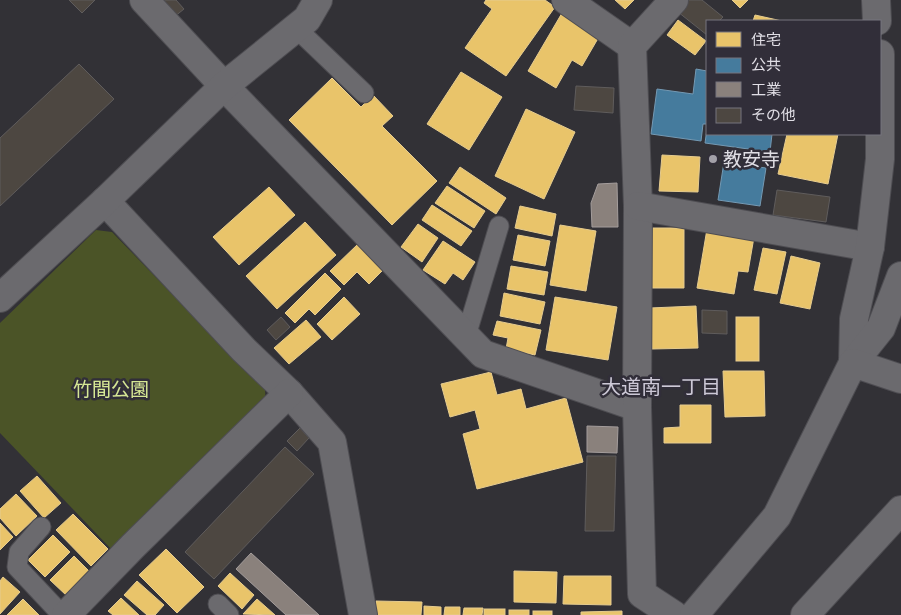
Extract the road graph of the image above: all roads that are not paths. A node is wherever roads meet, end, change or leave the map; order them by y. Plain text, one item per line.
1 (144, 0) edge
2 (318, 0) edge
3 (566, 0) edge
4 (674, 0) edge
5 (876, 0) edge
6 (878, 20) edge
7 (296, 28) junction
8 (632, 46) junction
9 (224, 86) junction
10 (364, 93) dead end
11 (880, 135) edge
12 (105, 201) junction
13 (638, 206) junction
14 (499, 226) dead end
15 (870, 247) junction
16 (901, 276) edge
17 (0, 298) edge
18 (466, 336) junction
19 (853, 363) junction
20 (901, 379) edge
21 (289, 393) junction
22 (637, 406) junction
23 (901, 510) edge
24 (41, 527) dead end
25 (64, 615) edge
26 (363, 615) edge
27 (674, 615) edge
28 (694, 615) edge
29 (805, 615) edge

1 - 9 street
2 - 7 street
3 - 8 street
4 - 8 street
5 - 6 street
7 - 9 street
7 - 10 lane
8 - 13 street
9 - 12 street
9 - 18 street
11 - 15 street
12 - 17 street
12 - 21 street
13 - 15 street
13 - 22 street
14 - 18 lane
15 - 19 street
16 - 19 street
18 - 22 street
19 - 20 street
19 - 28 street
21 - 25 street
21 - 26 street
22 - 27 street
23 - 29 street
24 - 25 lane

